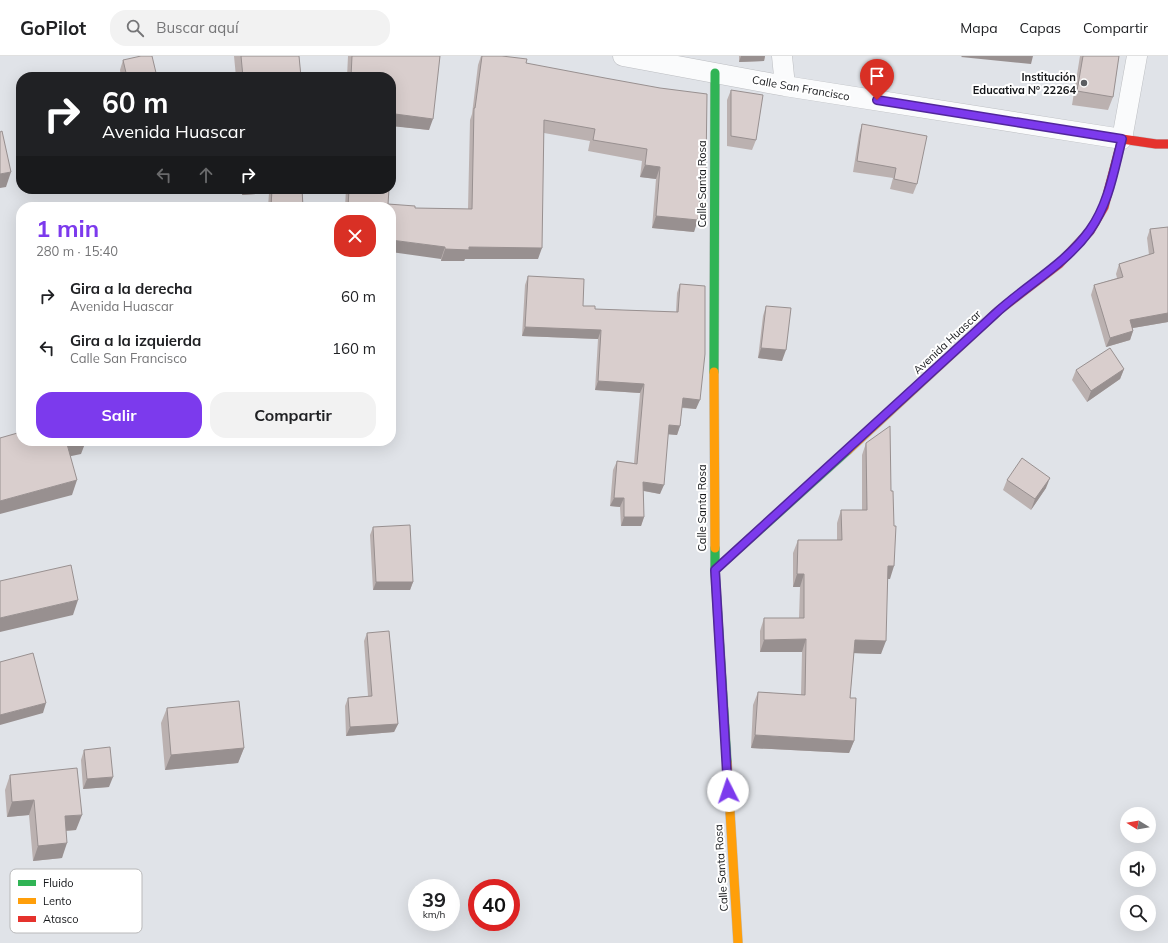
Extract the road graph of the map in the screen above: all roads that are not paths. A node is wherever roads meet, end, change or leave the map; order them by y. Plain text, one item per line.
1 (623, 56) edge
2 (782, 56) edge
3 (1137, 56) edge
4 (715, 73) junction
5 (785, 86) junction
6 (1122, 139) junction
7 (1168, 144) edge
8 (715, 570) junction
9 (738, 943) edge

1 - 4 street, Calle San Francisco
2 - 5 street
3 - 6 street
4 - 5 street, Calle San Francisco
4 - 8 street, Calle Santa Rosa
5 - 6 street, Calle San Francisco
6 - 7 street
6 - 8 street, Avenida Huascar
8 - 9 street, Calle Santa Rosa

